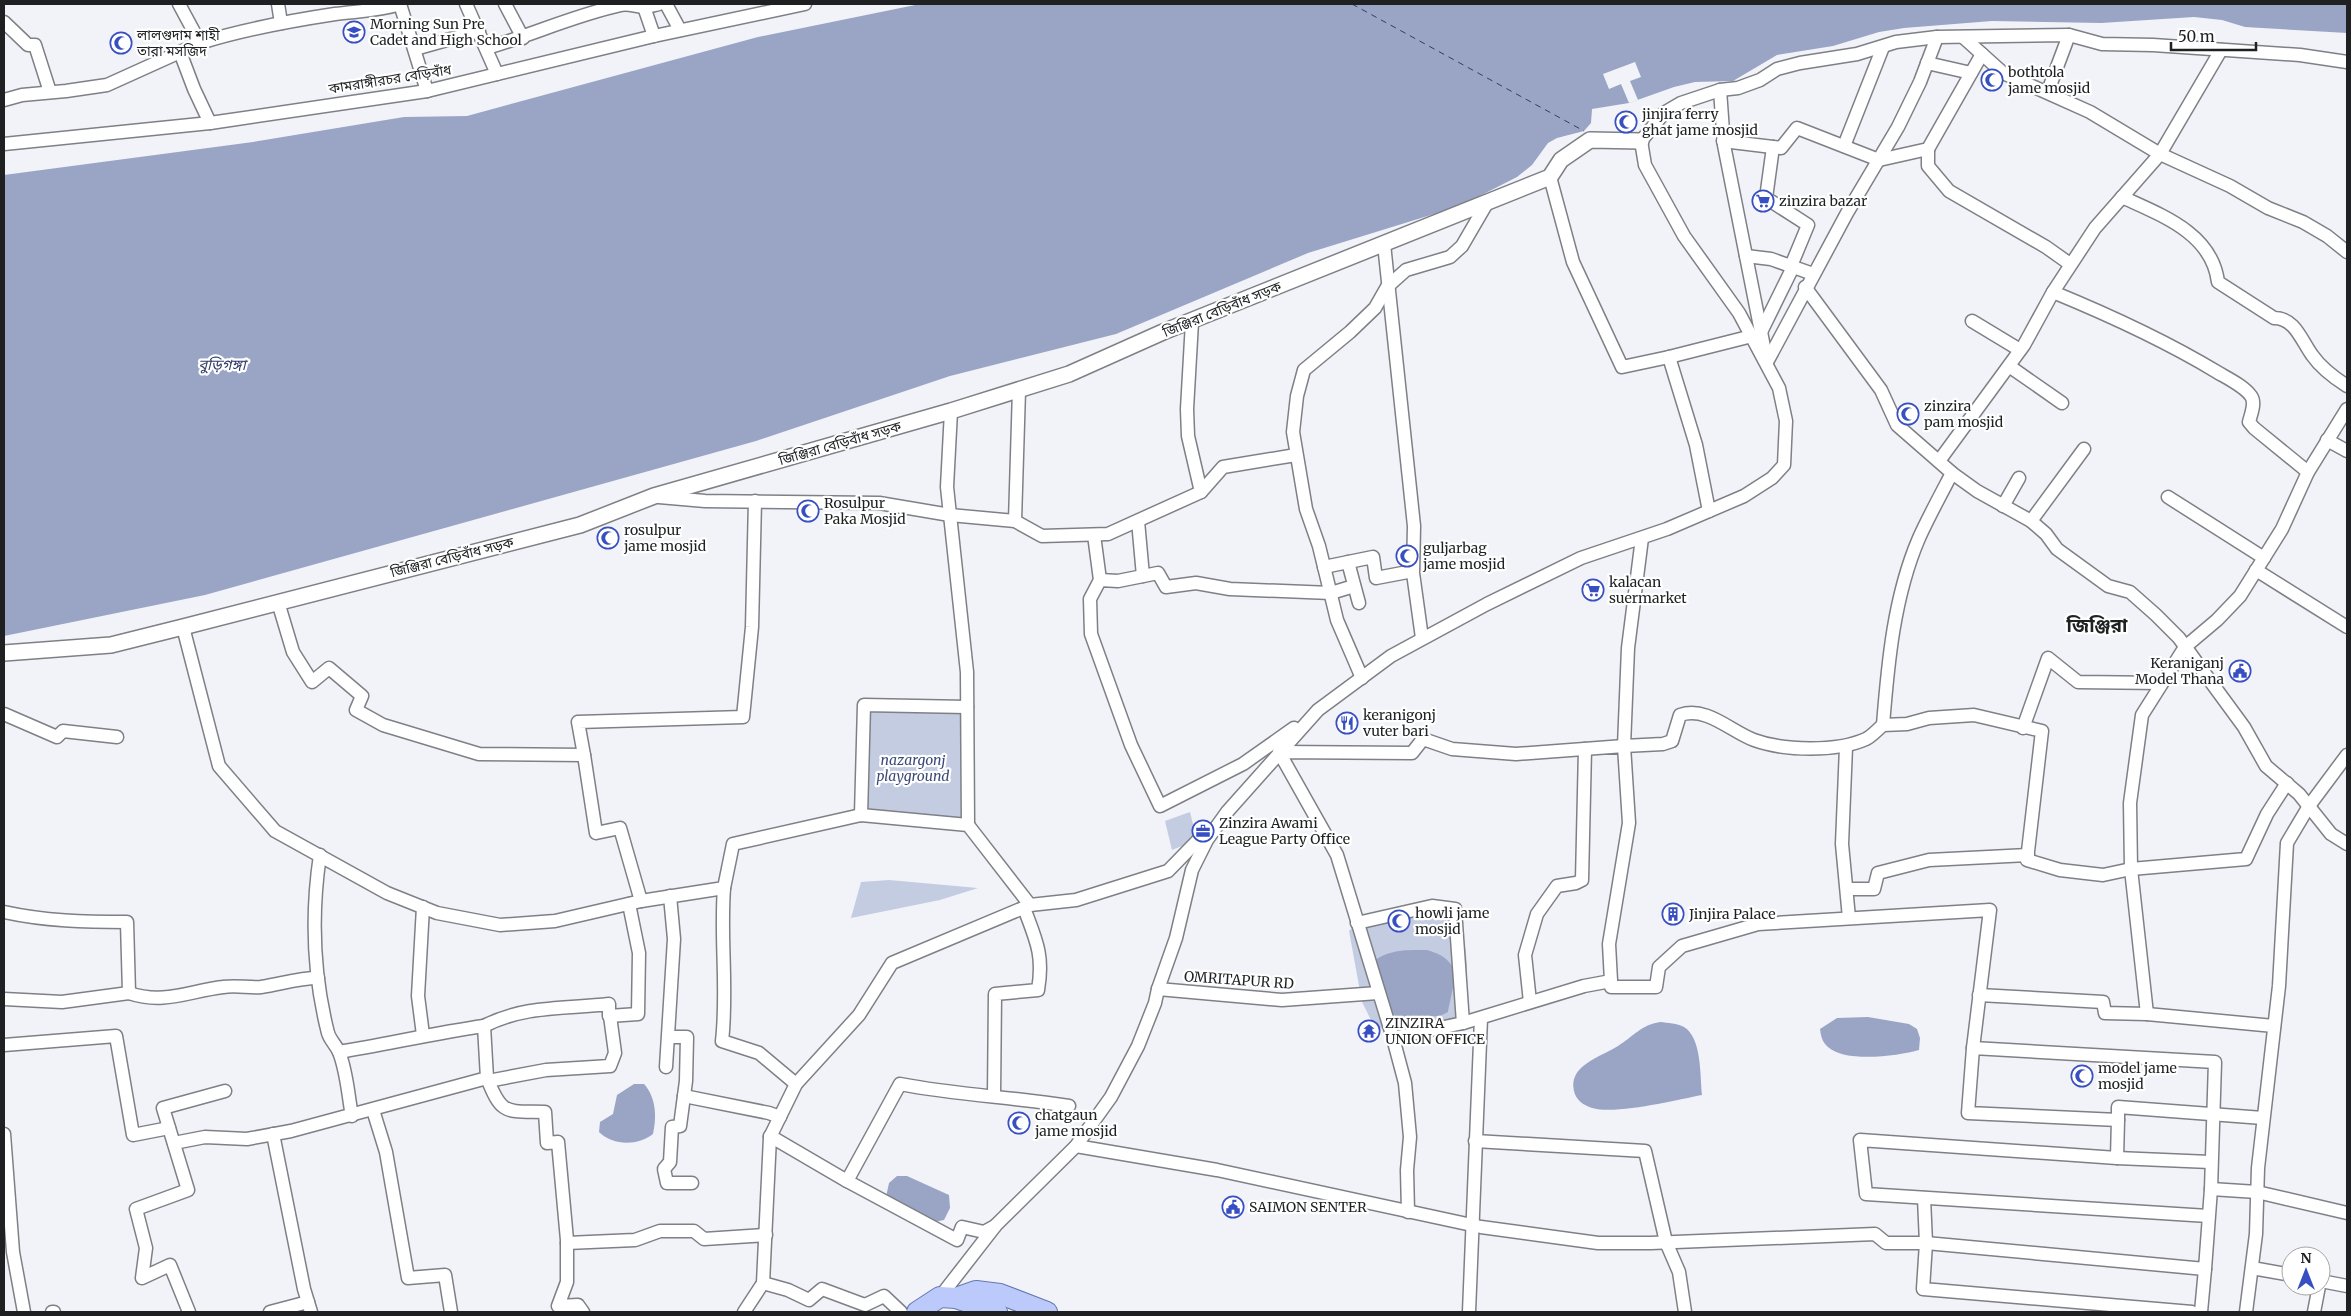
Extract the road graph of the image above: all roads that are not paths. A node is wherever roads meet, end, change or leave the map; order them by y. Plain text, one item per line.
1 (179, 4) edge
2 (278, 4) edge
3 (400, 4) edge
4 (466, 4) edge
5 (505, 4) edge
6 (659, 4) edge
7 (666, 4) edge
8 (800, 4) edge
9 (643, 5) edge
10 (591, 8) edge
11 (338, 9) edge
12 (4, 22) edge
13 (281, 22) junction
14 (680, 30) junction
15 (479, 31) junction
16 (2068, 35) junction
17 (654, 36) junction
18 (1937, 37) junction
19 (1963, 37) junction
20 (524, 38) junction
21 (200, 43) junction
22 (1883, 47) junction
23 (415, 48) junction
24 (486, 48) junction
25 (2222, 50) junction
26 (180, 52) junction
27 (1982, 54) junction
28 (2347, 62) edge
29 (1927, 63) junction
30 (1971, 73) junction
31 (497, 74) junction
32 (1720, 90) junction
33 (427, 91) junction
34 (50, 92) junction
35 (2048, 92) junction
36 (4, 100) edge
37 (210, 123) junction
38 (1641, 141) junction
39 (1724, 141) junction
40 (4, 144) edge
41 (1844, 146) junction
42 (1772, 147) junction
43 (1928, 150) junction
44 (2160, 154) junction
45 (1879, 160) junction
46 (1550, 177) junction
47 (2122, 197) junction
48 (1487, 203) junction
49 (1384, 244) junction
50 (2347, 252) edge
51 (1746, 256) junction
52 (2070, 264) junction
53 (1792, 266) junction
54 (1813, 274) junction
55 (1387, 286) junction
56 (1805, 287) junction
57 (2053, 292) junction
58 (1972, 321) dead end
59 (1192, 322) junction
60 (1756, 334) junction
61 (2020, 350) junction
62 (1669, 357) junction
63 (1767, 362) junction
64 (2009, 366) junction
65 (2347, 386) edge
66 (1019, 390) junction
67 (2062, 403) dead end
68 (2347, 410) edge
69 (951, 411) junction
70 (2327, 440) junction
71 (2084, 449) dead end
72 (2347, 451) edge
73 (1296, 454) junction
74 (1939, 460) junction
75 (2308, 472) junction
76 (1952, 473) junction
77 (2019, 478) dead end
78 (1201, 492) junction
79 (654, 496) junction
80 (2168, 497) dead end
81 (755, 501) junction
82 (2003, 506) junction
83 (1709, 511) junction
84 (950, 515) junction
85 (1015, 521) junction
86 (1138, 521) junction
87 (2030, 521) junction
88 (1094, 535) junction
89 (1642, 538) junction
90 (2264, 558) junction
91 (1348, 562) junction
92 (1324, 567) junction
93 (2256, 570) junction
94 (1413, 571) junction
95 (1143, 576) junction
96 (1100, 580) junction
97 (1354, 586) junction
98 (1331, 593) junction
99 (278, 602) junction
100 (1359, 602) dead end
101 (183, 627) junction
102 (2347, 627) edge
103 (1422, 638) junction
104 (2185, 647) junction
105 (4, 653) edge
106 (1362, 678) junction
107 (2162, 684) junction
108 (968, 707) junction
109 (1318, 710) junction
110 (4, 714) edge
111 (1883, 724) junction
112 (2023, 728) junction
113 (117, 737) dead end
114 (1624, 746) junction
115 (1846, 747) junction
116 (1586, 749) junction
117 (1278, 752) junction
118 (584, 755) junction
119 (2347, 755) edge
120 (2287, 783) junction
121 (2309, 806) junction
122 (1227, 812) junction
123 (861, 815) junction
124 (968, 826) junction
125 (2347, 844) edge
126 (320, 855) junction
127 (2028, 855) junction
128 (2131, 869) junction
129 (724, 888) junction
130 (1847, 890) junction
131 (670, 896) junction
132 (635, 902) junction
133 (422, 907) junction
134 (1027, 907) junction
135 (4, 912) edge
136 (1849, 918) junction
137 (1358, 923) junction
138 (318, 978) junction
139 (1612, 981) junction
140 (1158, 988) junction
141 (129, 993) junction
142 (1378, 993) junction
143 (1979, 994) junction
144 (4, 999) edge
145 (1530, 1002) junction
146 (2147, 1014) junction
147 (610, 1016) junction
148 (1481, 1018) junction
149 (1463, 1023) junction
150 (484, 1026) junction
151 (2274, 1026) junction
152 (423, 1035) junction
153 (670, 1036) junction
154 (1393, 1038) junction
155 (4, 1045) edge
156 (1973, 1048) junction
157 (339, 1052) junction
158 (666, 1067) dead end
159 (488, 1079) junction
160 (796, 1084) junction
161 (225, 1091) dead end
162 (684, 1096) junction
163 (994, 1096) junction
164 (1070, 1106) dead end
165 (374, 1110) junction
166 (352, 1116) junction
167 (2212, 1116) junction
168 (780, 1117) junction
169 (2263, 1118) junction
170 (2118, 1120) junction
171 (169, 1128) junction
172 (4, 1134) edge
173 (273, 1134) junction
174 (770, 1136) junction
175 (1475, 1142) junction
176 (174, 1143) junction
177 (1076, 1146) junction
178 (2117, 1158) junction
179 (2210, 1162) junction
180 (847, 1181) junction
181 (692, 1183) dead end
182 (2211, 1189) junction
183 (2257, 1192) junction
184 (1924, 1198) junction
185 (1408, 1212) junction
186 (2347, 1213) edge
187 (2208, 1216) junction
188 (996, 1225) junction
189 (1471, 1225) junction
190 (766, 1235) junction
191 (1666, 1242) junction
192 (1926, 1242) junction
193 (568, 1243) junction
194 (2252, 1268) junction
195 (2205, 1269) junction
196 (2281, 1273) edge
197 (762, 1283) junction
198 (2331, 1283) edge
199 (2347, 1286) edge
200 (2317, 1296) edge
201 (948, 1298) junction
202 (310, 1307) edge
203 (24, 1312) edge
204 (189, 1312) edge
205 (270, 1312) edge
206 (451, 1312) edge
207 (583, 1312) edge
208 (744, 1312) edge
209 (901, 1312) edge
210 (917, 1312) edge
211 (997, 1312) edge
212 (1047, 1312) edge
213 (1469, 1312) edge
214 (1685, 1312) edge
215 (2192, 1312) edge
216 (2201, 1312) edge
217 (2246, 1312) edge
218 (2314, 1312) edge

1 - 21 street
2 - 13 street
3 - 11 street
3 - 23 street
4 - 15 street
5 - 20 street
6 - 9 street
7 - 14 street
8 - 14 street, কামরাঙ্গীরচর বেড়িবাঁধ
9 - 10 street
9 - 17 street
10 - 20 street
11 - 13 street
12 - 34 street
13 - 21 street
14 - 17 street, কামরাঙ্গীরচর বেড়িবাঁধ
15 - 23 street
15 - 24 street
16 - 19 street
16 - 25 street
16 - 35 street
17 - 31 street, কামরাঙ্গীরচর বেড়িবাঁধ
18 - 19 street
18 - 22 street
18 - 29 street
19 - 27 street
20 - 24 street
21 - 26 street
22 - 32 street
22 - 41 street
23 - 33 street
24 - 31 street
25 - 28 street
25 - 44 street
26 - 34 street
26 - 37 street
27 - 30 street
27 - 35 street
29 - 30 street
29 - 45 street
30 - 43 street
31 - 33 street, কামরাঙ্গীরচর বেড়িবাঁধ
32 - 38 street
32 - 39 street
33 - 37 street, কামরাঙ্গীরচর বেড়িবাঁধ
34 - 36 street
35 - 44 street
37 - 40 street, কামরাঙ্গীরচর বেড়িবাঁধ
38 - 46 street
38 - 60 street
39 - 42 street
39 - 51 street
41 - 42 street
41 - 45 street
42 - 53 street
43 - 45 street
43 - 52 street
44 - 47 street
44 - 50 street
45 - 54 street
46 - 48 street, জিঞ্জিরা বেড়িবাঁধ সড়ক
46 - 62 street
47 - 52 street
47 - 65 street
48 - 49 street, জিঞ্জিরা বেড়িবাঁধ সড়ক
48 - 55 street
49 - 55 street
49 - 59 street, জিঞ্জিরা বেড়িবাঁধ সড়ক
51 - 53 street
51 - 60 street
52 - 57 street
53 - 54 street
53 - 60 street
54 - 56 street
55 - 73 street
55 - 94 street
56 - 63 street
56 - 74 street
57 - 61 street
57 - 75 street
58 - 61 street
59 - 66 street, জিঞ্জিরা বেড়িবাঁধ সড়ক
59 - 78 street
60 - 62 street
60 - 63 street
61 - 64 street
62 - 83 street
63 - 83 street
64 - 67 street
64 - 74 street
66 - 69 street, জিঞ্জিরা বেড়িবাঁধ সড়ক
66 - 85 street
68 - 70 street
69 - 79 street, জিঞ্জিরা বেড়িবাঁধ সড়ক
69 - 84 street
70 - 72 street
70 - 75 street
71 - 87 street
73 - 78 street
73 - 92 street
74 - 76 street
75 - 90 street
76 - 82 street
76 - 111 street
77 - 82 street
78 - 86 street
79 - 81 street
79 - 99 street, জিঞ্জিরা বেড়িবাঁধ সড়ক
80 - 90 street
81 - 84 street
81 - 118 street
82 - 87 street
83 - 89 street
84 - 85 street
84 - 108 street
85 - 88 street
86 - 88 street
86 - 95 street
87 - 104 street
88 - 96 street
89 - 103 street
89 - 114 street
90 - 93 street
91 - 92 street
91 - 94 street
91 - 97 street
92 - 98 street
93 - 102 street
93 - 104 street
94 - 103 street
95 - 96 street
95 - 98 street
96 - 109 street
97 - 98 street
97 - 100 street
98 - 106 street
99 - 101 street, জিঞ্জিরা বেড়িবাঁধ সড়ক
99 - 118 street
101 - 105 street, জিঞ্জিরা বেড়িবাঁধ সড়ক
101 - 126 street
103 - 106 street
104 - 107 street
104 - 120 street
106 - 109 street
107 - 112 street
107 - 128 street
108 - 123 street
108 - 124 street
109 - 117 street
110 - 113 street
111 - 112 street
111 - 115 street
112 - 127 street
114 - 115 street
114 - 116 street
114 - 139 street
115 - 130 street
116 - 117 street
116 - 145 street
117 - 122 street
117 - 137 street
118 - 132 street
119 - 121 street
120 - 121 street
120 - 128 street
121 - 125 street
121 - 151 street
122 - 134 street
122 - 140 street
123 - 124 street
123 - 129 street
124 - 134 street
126 - 133 street
126 - 138 street
127 - 128 street
127 - 130 street
128 - 146 street
129 - 131 street
129 - 160 street
130 - 136 street
131 - 132 street
131 - 153 street
132 - 133 street
132 - 147 street
133 - 152 street
134 - 160 street
134 - 163 street
135 - 141 street
136 - 139 street
136 - 143 street
137 - 142 street
137 - 149 street
138 - 141 street
138 - 157 street
139 - 145 street
140 - 142 street, OMRITAPUR RD
140 - 177 street
141 - 144 street
142 - 154 street
143 - 146 street
143 - 156 street
145 - 148 street
146 - 151 street
147 - 150 street
147 - 159 street
148 - 149 street
148 - 175 street
149 - 154 street
150 - 152 street
150 - 159 street
151 - 169 street
152 - 157 street
153 - 158 street
153 - 162 street
154 - 185 street
155 - 171 street
156 - 167 street
156 - 170 street
157 - 166 street
159 - 165 street
159 - 193 street
160 - 168 street
161 - 171 street
162 - 168 street
162 - 181 street
163 - 164 street
163 - 180 street
165 - 166 street
165 - 206 street
166 - 173 street
167 - 169 street
167 - 170 street
167 - 179 street
168 - 174 street
169 - 183 street
170 - 178 street
171 - 176 street
172 - 203 street
173 - 176 street
173 - 202 street
174 - 180 street
174 - 190 street
175 - 189 street
175 - 191 street
176 - 204 street
177 - 185 street
177 - 188 street
178 - 179 street
178 - 184 street
179 - 182 street
180 - 188 street
182 - 183 street
182 - 187 street
183 - 186 street
183 - 194 street
184 - 187 street
184 - 192 street
185 - 189 street
187 - 195 street
188 - 201 street
189 - 191 street
189 - 213 street
190 - 193 street
190 - 197 street
191 - 192 street
191 - 214 street
192 - 195 street
192 - 215 street
193 - 207 street
194 - 196 street
194 - 217 street
195 - 216 street
197 - 208 street
197 - 209 street
198 - 199 street
200 - 218 street
201 - 210 main road
201 - 211 main road
201 - 212 main road
202 - 205 street

